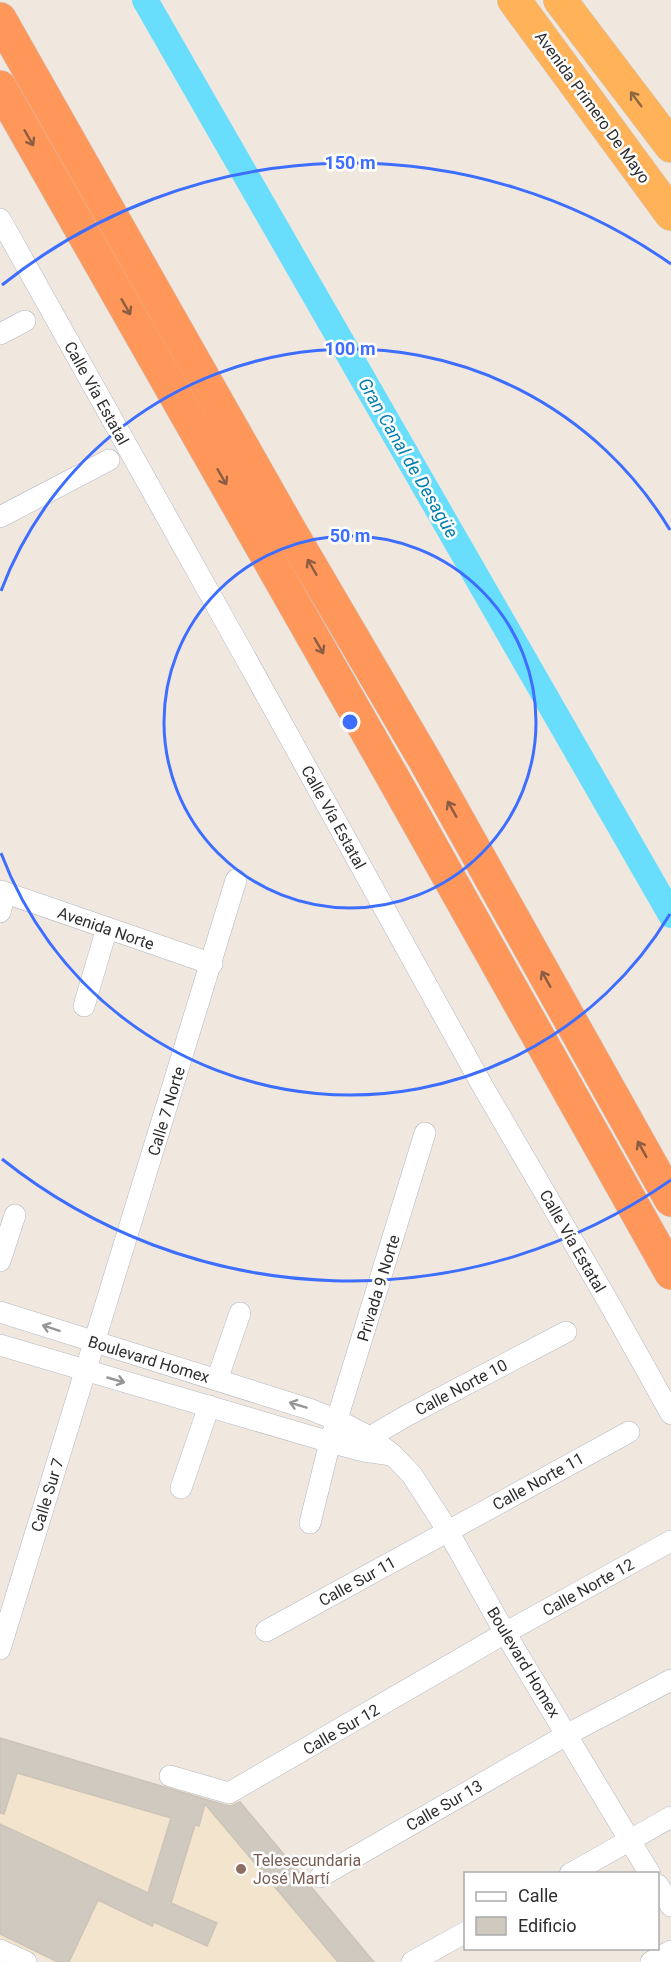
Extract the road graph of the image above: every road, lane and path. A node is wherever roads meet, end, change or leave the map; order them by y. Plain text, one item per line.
1 (514, 0) edge
2 (565, 3) edge
3 (0, 19) edge
4 (542, 38) junction
5 (0, 87) edge
6 (671, 146) edge
7 (671, 214) edge
8 (0, 219) edge
9 (25, 321) dead end
10 (0, 334) edge
11 (109, 460) dead end
12 (0, 517) edge
13 (236, 880) dead end
14 (2, 899) edge
15 (107, 928) junction
16 (212, 964) junction
17 (84, 1006) dead end
18 (425, 1133) dead end
19 (671, 1200) edge
20 (15, 1215) dead end
21 (0, 1261) edge
22 (671, 1273) edge
23 (0, 1312) edge
24 (240, 1313) dead end
25 (567, 1332) dead end
26 (94, 1342) junction
27 (0, 1345) edge
28 (84, 1371) junction
29 (217, 1380) junction
30 (209, 1406) junction
31 (671, 1414) edge
32 (337, 1420) junction
33 (629, 1432) dead end
34 (330, 1442) junction
35 (367, 1444) junction
36 (181, 1488) dead end
37 (310, 1523) dead end
38 (448, 1531) junction
39 (671, 1541) edge
40 (266, 1631) dead end
41 (505, 1633) junction
42 (0, 1649) edge
43 (671, 1680) edge
44 (568, 1734) junction
45 (170, 1776) dead end
46 (671, 1817) edge
47 (629, 1841) junction
48 (574, 1872) edge
49 (649, 1872) edge
50 (320, 1877) dead end
51 (659, 1888) edge
52 (671, 1906) edge
53 (464, 1933) edge
54 (0, 1950) edge
55 (671, 1951) edge
56 (26, 1962) edge
57 (412, 1962) edge
58 (651, 1962) edge

1 - 4 highway, Avenida Primero De Mayo
2 - 4 street
6 -> 2 highway
19 -> 3 highway
4 - 7 highway, Avenida Primero De Mayo
5 -> 22 highway
8 - 31 street, Calle Vía Estatal
9 - 10 street
11 - 12 street
13 - 16 street, Calle 7 Norte
14 - 15 street, Avenida Norte
15 - 16 street, Avenida Norte
15 - 17 street
16 - 26 street, Calle 7 Norte
18 - 32 street, Privada 9 Norte
20 - 21 street
26 -> 23 street, Boulevard Homex
24 - 29 street
25 - 35 street, Calle Norte 10
26 - 28 street, Calle Sur 7
26 - 29 street, Boulevard Homex
27 - 28 street, Boulevard Homex
28 -> 30 street, Boulevard Homex
28 - 42 street, Calle Sur 7
32 -> 29 street, Boulevard Homex
30 - 34 street, Boulevard Homex
30 - 36 street
32 - 34 street, Privada 9 Norte
32 - 35 street, Boulevard Homex
33 - 38 street, Calle Norte 11
34 - 35 street, Boulevard Homex
34 - 37 street, Privada 9 Norte
35 - 38 street, Boulevard Homex
38 - 40 street, Calle Sur 11
38 - 41 street, Boulevard Homex
39 - 41 street, Calle Norte 12
41 - 44 street, Boulevard Homex
41 - 45 street, Calle Sur 12
43 - 44 street, Calle Sur 13
44 - 47 street, Boulevard Homex
44 - 50 street, Calle Sur 13
46 - 47 street
47 - 48 street
47 - 49 street, Boulevard Homex
51 - 52 street
53 - 57 street
54 - 56 street
55 - 58 street

